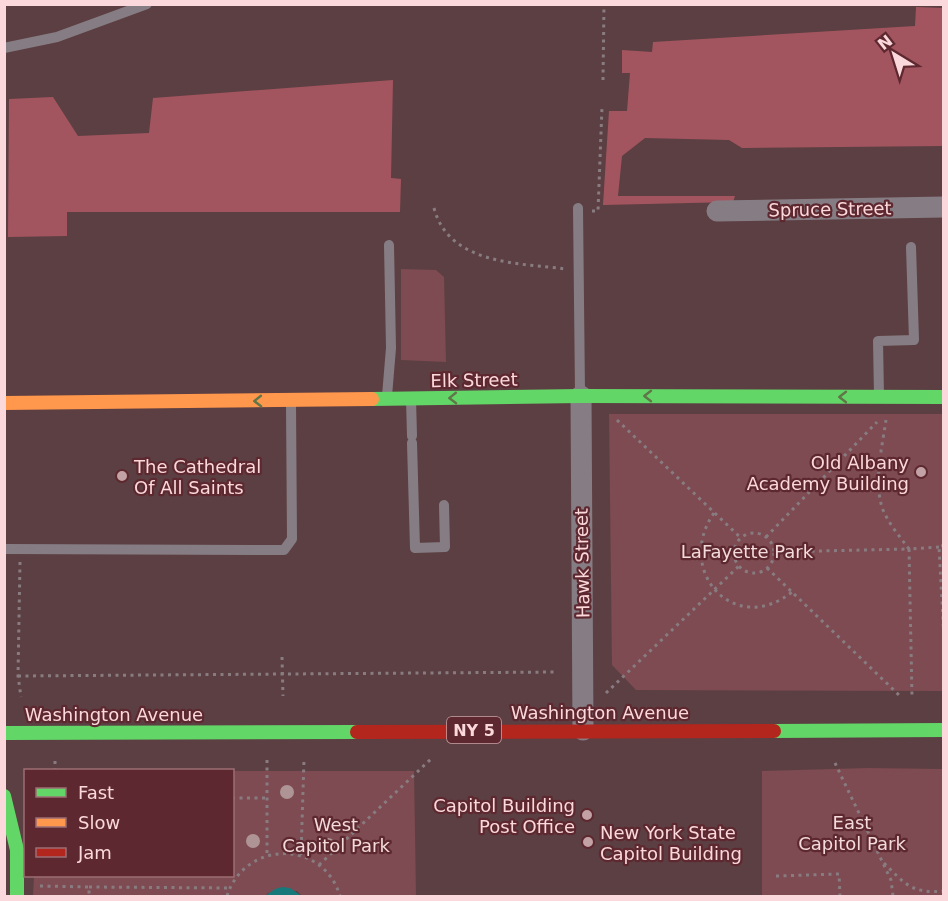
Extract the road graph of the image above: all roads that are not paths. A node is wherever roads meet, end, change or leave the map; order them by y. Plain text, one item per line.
1 (147, 4) edge
2 (4, 48) edge
3 (944, 207) edge
4 (578, 209) road end
5 (717, 211) dead end
6 (389, 245) dead end
7 (911, 247) dead end
8 (580, 396) junction
9 (879, 397) junction
10 (944, 397) edge
11 (387, 399) junction
12 (411, 399) junction
13 (291, 401) junction
14 (4, 403) edge
15 (444, 505) dead end
16 (4, 549) edge
17 (583, 730) junction
18 (944, 730) edge
19 (4, 733) edge
20 (4, 796) edge
21 (17, 897) edge

1 - 2 lane
3 - 5 street, Spruce Street
4 - 8 lane
6 - 11 lane
7 - 9 lane
9 -> 8 main road, Elk Street
8 -> 12 main road, Elk Street
8 - 17 street, Hawk Street
9 - 10 main road, Elk Street
11 - 12 main road, Elk Street
11 - 13 main road, Elk Street
12 - 15 lane
13 -> 14 main road, Elk Street
13 - 16 lane
17 - 18 main road, Washington Avenue / NY 5
17 - 19 main road, Washington Avenue / NY 5
20 - 21 main road

